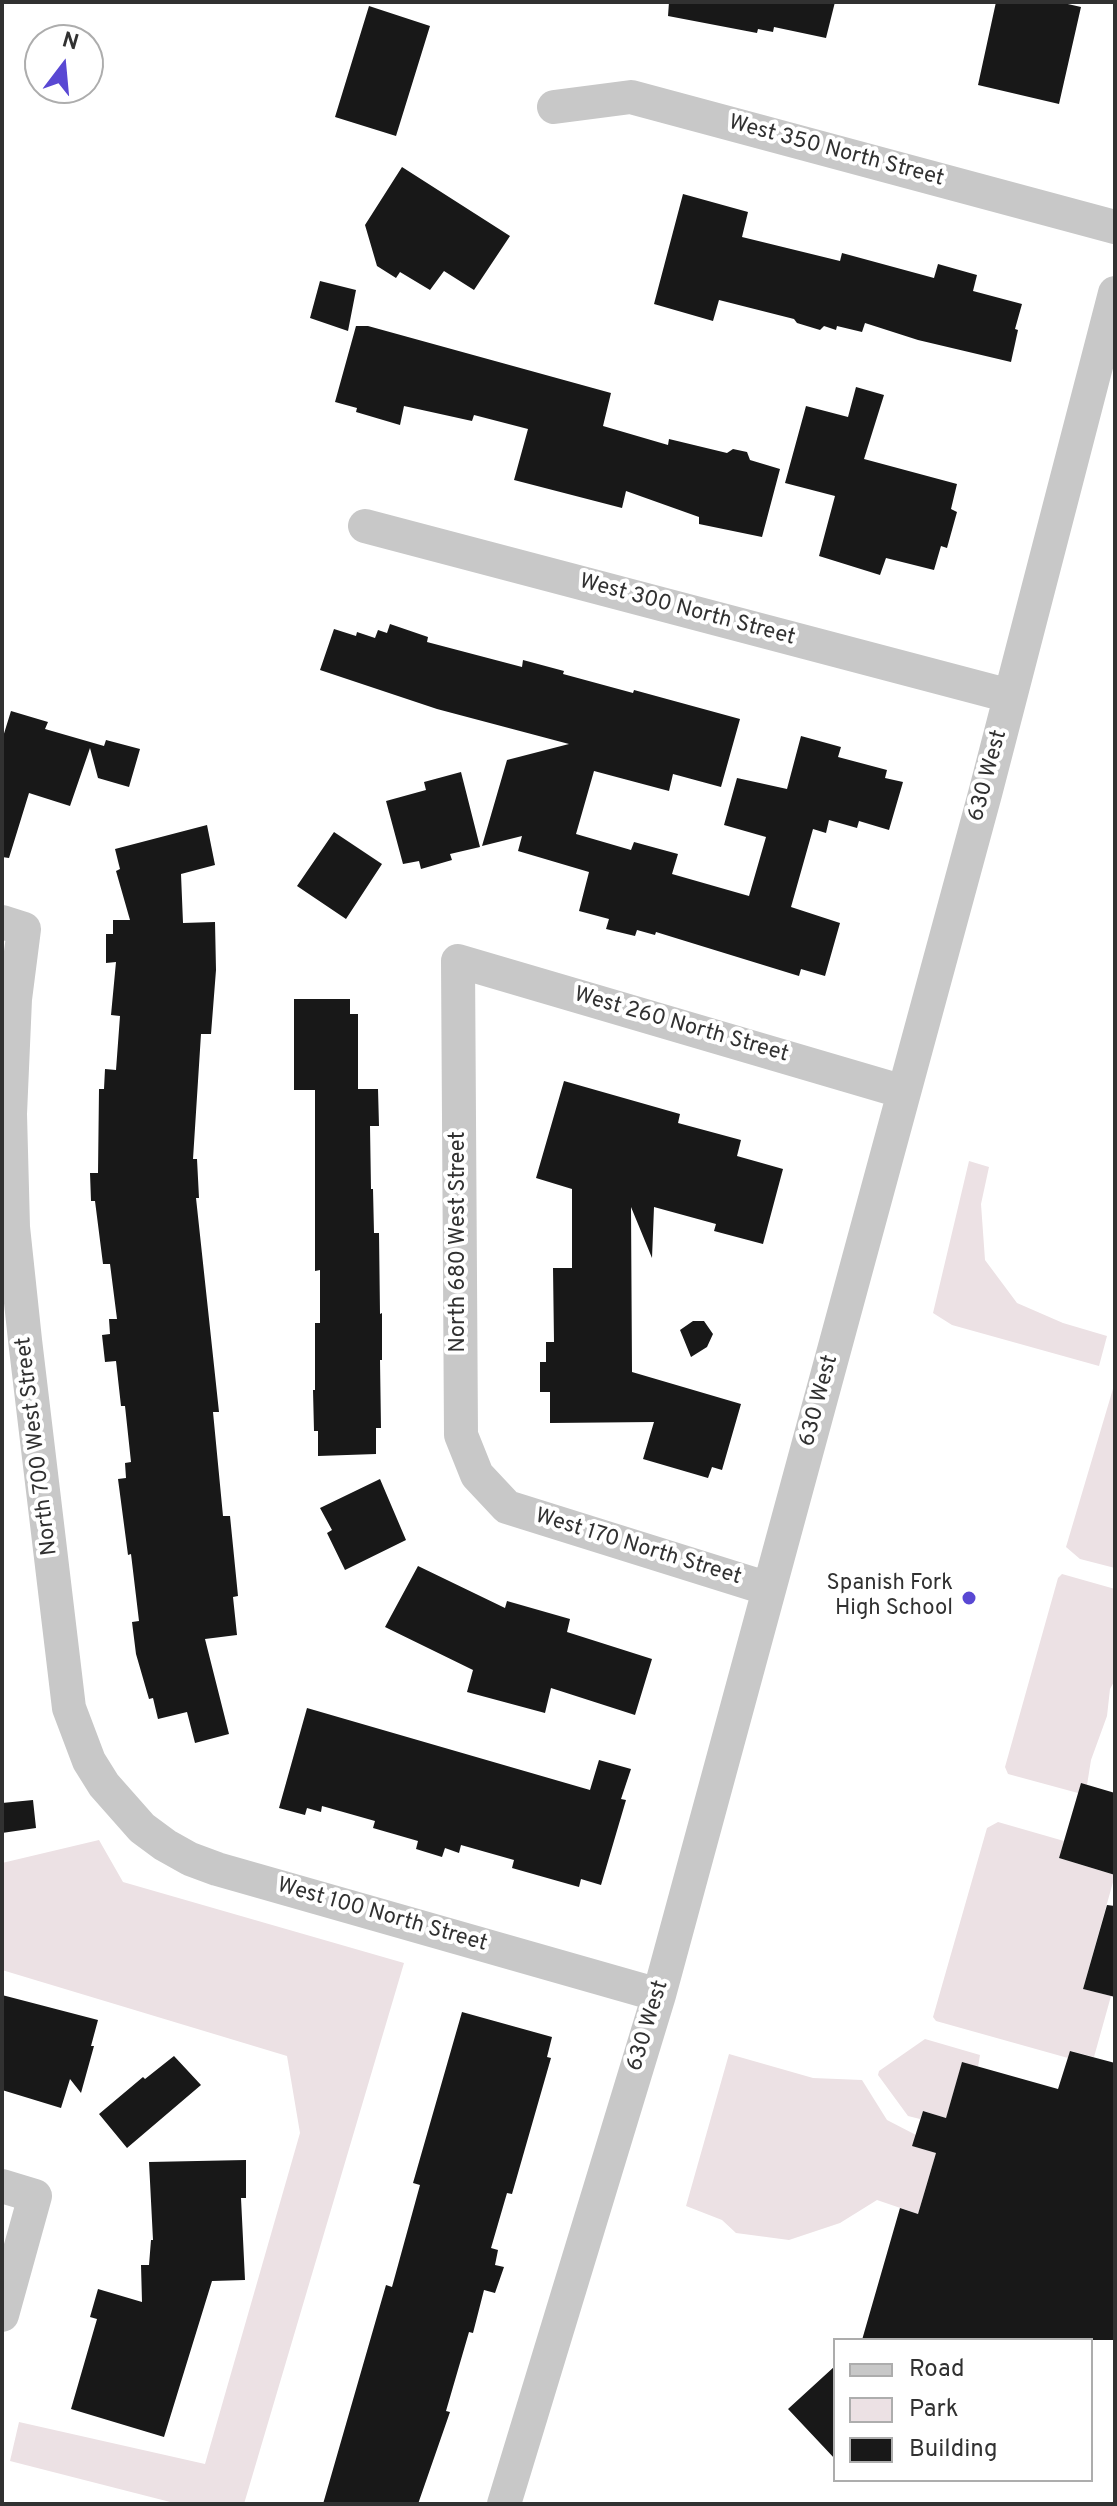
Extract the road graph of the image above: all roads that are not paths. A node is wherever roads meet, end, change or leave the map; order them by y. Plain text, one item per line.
1 (554, 107) dead end
2 (1115, 227) edge
3 (1115, 293) edge
4 (365, 526) dead end
5 (1010, 696) junction
6 (13, 926) edge
7 (458, 961) joint
8 (904, 1092) junction
9 (507, 1507) joint
10 (769, 1589) junction
11 (120, 1807) joint
12 (659, 1995) junction
13 (2, 2186) edge
14 (2, 2315) edge
15 (504, 2504) edge

1 - 2 street, West 350 North Street
3 - 5 street, 630 West
4 - 5 street, West 300 North Street
5 - 8 street, 630 West
6 - 11 street, North 700 West Street
7 - 8 street, West 260 North Street
7 - 9 street, North 680 West Street
8 - 10 street, 630 West
9 - 10 street, West 170 North Street
10 - 12 street, 630 West
11 - 12 street, West 100 North Street
12 - 15 street, 630 West
13 - 14 street

